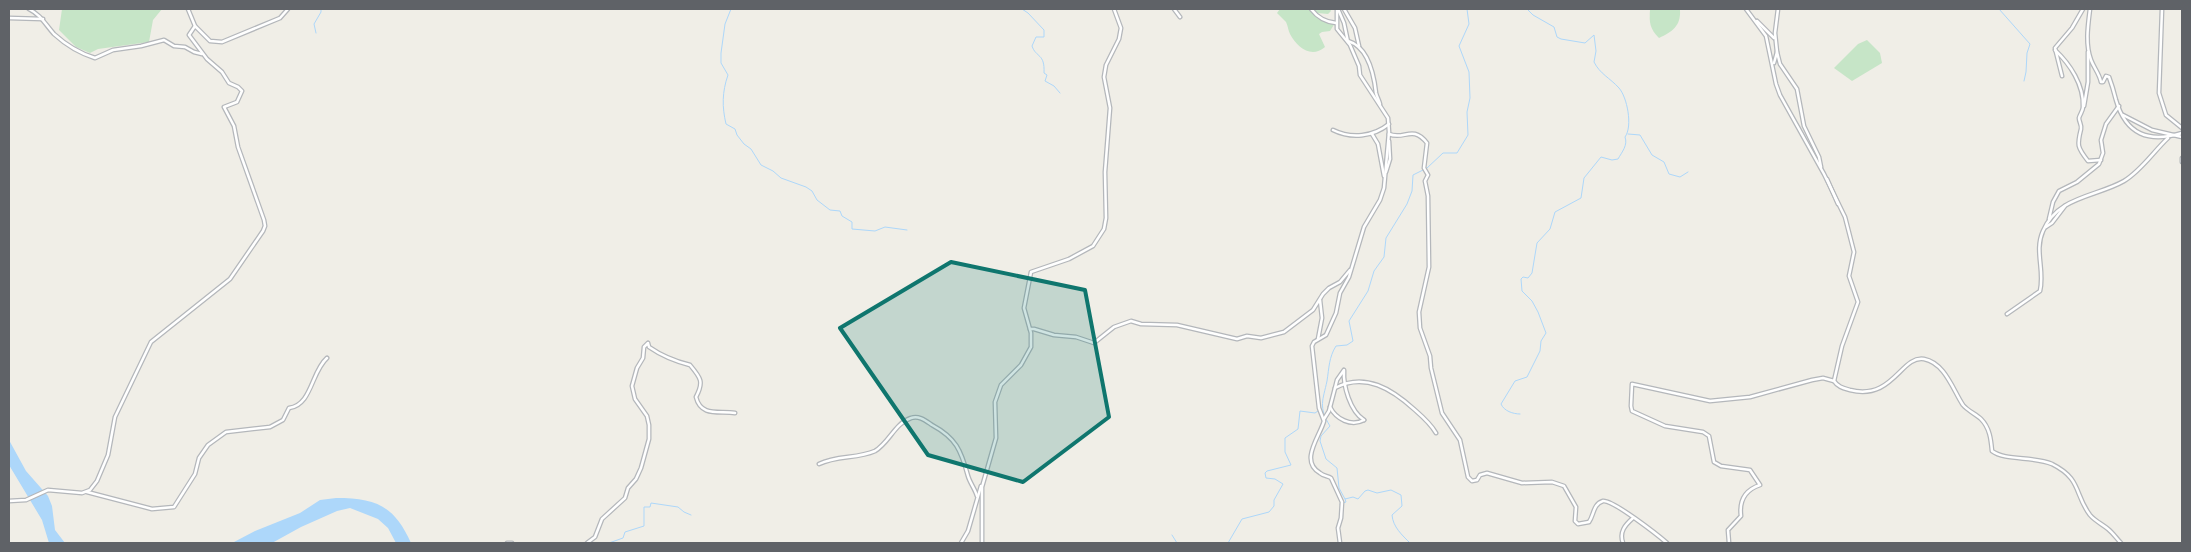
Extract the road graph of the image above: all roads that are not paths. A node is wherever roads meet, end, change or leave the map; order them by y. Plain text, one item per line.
1 (28, 9) edge
2 (188, 9) edge
3 (288, 9) edge
4 (1114, 9) edge
5 (1174, 9) edge
6 (1311, 9) edge
7 (1338, 9) edge
8 (1344, 9) edge
9 (1778, 9) edge
10 (2083, 9) edge
11 (2090, 9) edge
12 (2162, 9) edge
13 (1745, 10) edge
14 (1180, 17) dead end
15 (9, 18) edge
16 (43, 19) junction
17 (1754, 19) junction
18 (1336, 23) junction
19 (195, 26) junction
20 (1776, 39) junction
21 (1348, 41) junction
22 (1350, 45) junction
23 (1359, 48) junction
24 (2055, 50) junction
25 (2088, 51) junction
26 (1778, 52) junction
27 (203, 54) junction
28 (1773, 64) junction
29 (2062, 76) dead end
30 (1380, 105) junction
31 (2119, 106) junction
32 (2083, 111) junction
33 (2121, 114) junction
34 (1389, 124) junction
35 (2182, 128) edge
36 (1333, 130) dead end
37 (1389, 133) junction
38 (1372, 134) junction
39 (2175, 135) junction
40 (2182, 135) edge
41 (2168, 138) junction
42 (2182, 158) edge
43 (2101, 160) junction
44 (2182, 162) edge
45 (1823, 172) junction
46 (1385, 177) junction
47 (2065, 206) junction
48 (2049, 221) junction
49 (2044, 228) junction
50 (1351, 268) junction
51 (1319, 299) junction
52 (2007, 314) dead end
53 (1030, 329) junction
54 (1318, 340) junction
55 (327, 358) dead end
56 (1834, 381) junction
57 (1344, 383) junction
58 (1335, 388) junction
59 (1329, 406) junction
60 (735, 413) dead end
61 (1324, 421) junction
62 (1436, 433) dead end
63 (819, 464) dead end
64 (984, 481) junction
65 (86, 492) junction
66 (978, 496) junction
67 (9, 501) edge
68 (1633, 518) junction
69 (593, 542) edge
70 (507, 543) edge
71 (512, 543) edge
72 (587, 543) edge
73 (961, 543) edge
74 (982, 543) edge
75 (1340, 543) edge
76 (1623, 543) edge
77 (1667, 543) edge
78 (1729, 543) edge
79 (2122, 543) edge

1 - 16 street
2 - 19 street
3 - 19 street
4 - 53 street
5 - 14 street
6 - 18 street
7 - 18 street
7 - 21 street
8 - 23 street
9 - 20 street
10 - 24 street
11 - 25 street
12 - 35 street
13 - 17 street
15 - 16 street
16 - 27 street
17 - 20 street
17 - 28 street
18 - 22 street
19 - 27 street
20 - 26 street
21 - 22 street
21 - 23 street
22 - 30 street
23 - 30 street
24 - 29 street
24 - 32 street
25 - 31 street
25 - 32 street
26 - 28 street
26 - 45 street
27 - 65 street
28 - 45 street
30 - 34 street
31 - 33 street
31 - 43 street
32 - 43 street
33 - 39 street
33 - 41 street
34 - 37 street
34 - 38 street
36 - 38 street
37 - 46 street
37 - 68 street
38 - 46 street
39 - 40 street
39 - 41 street
41 - 47 street
42 - 44 street
43 - 48 street
45 - 56 street
46 - 50 street
47 - 48 street
47 - 49 street
48 - 49 street
49 - 52 street
50 - 51 street
50 - 54 street
51 - 53 street
51 - 54 street
53 - 64 street
54 - 61 street
55 - 65 street
56 - 78 street
56 - 79 street
57 - 58 street
57 - 58 street
57 - 59 street
57 - 62 street
58 - 59 street
59 - 61 street
60 - 69 street
61 - 75 street
63 - 66 street
64 - 66 street
64 - 74 street
65 - 67 street
66 - 73 street
68 - 76 street
68 - 77 street
69 - 72 street
70 - 71 street

